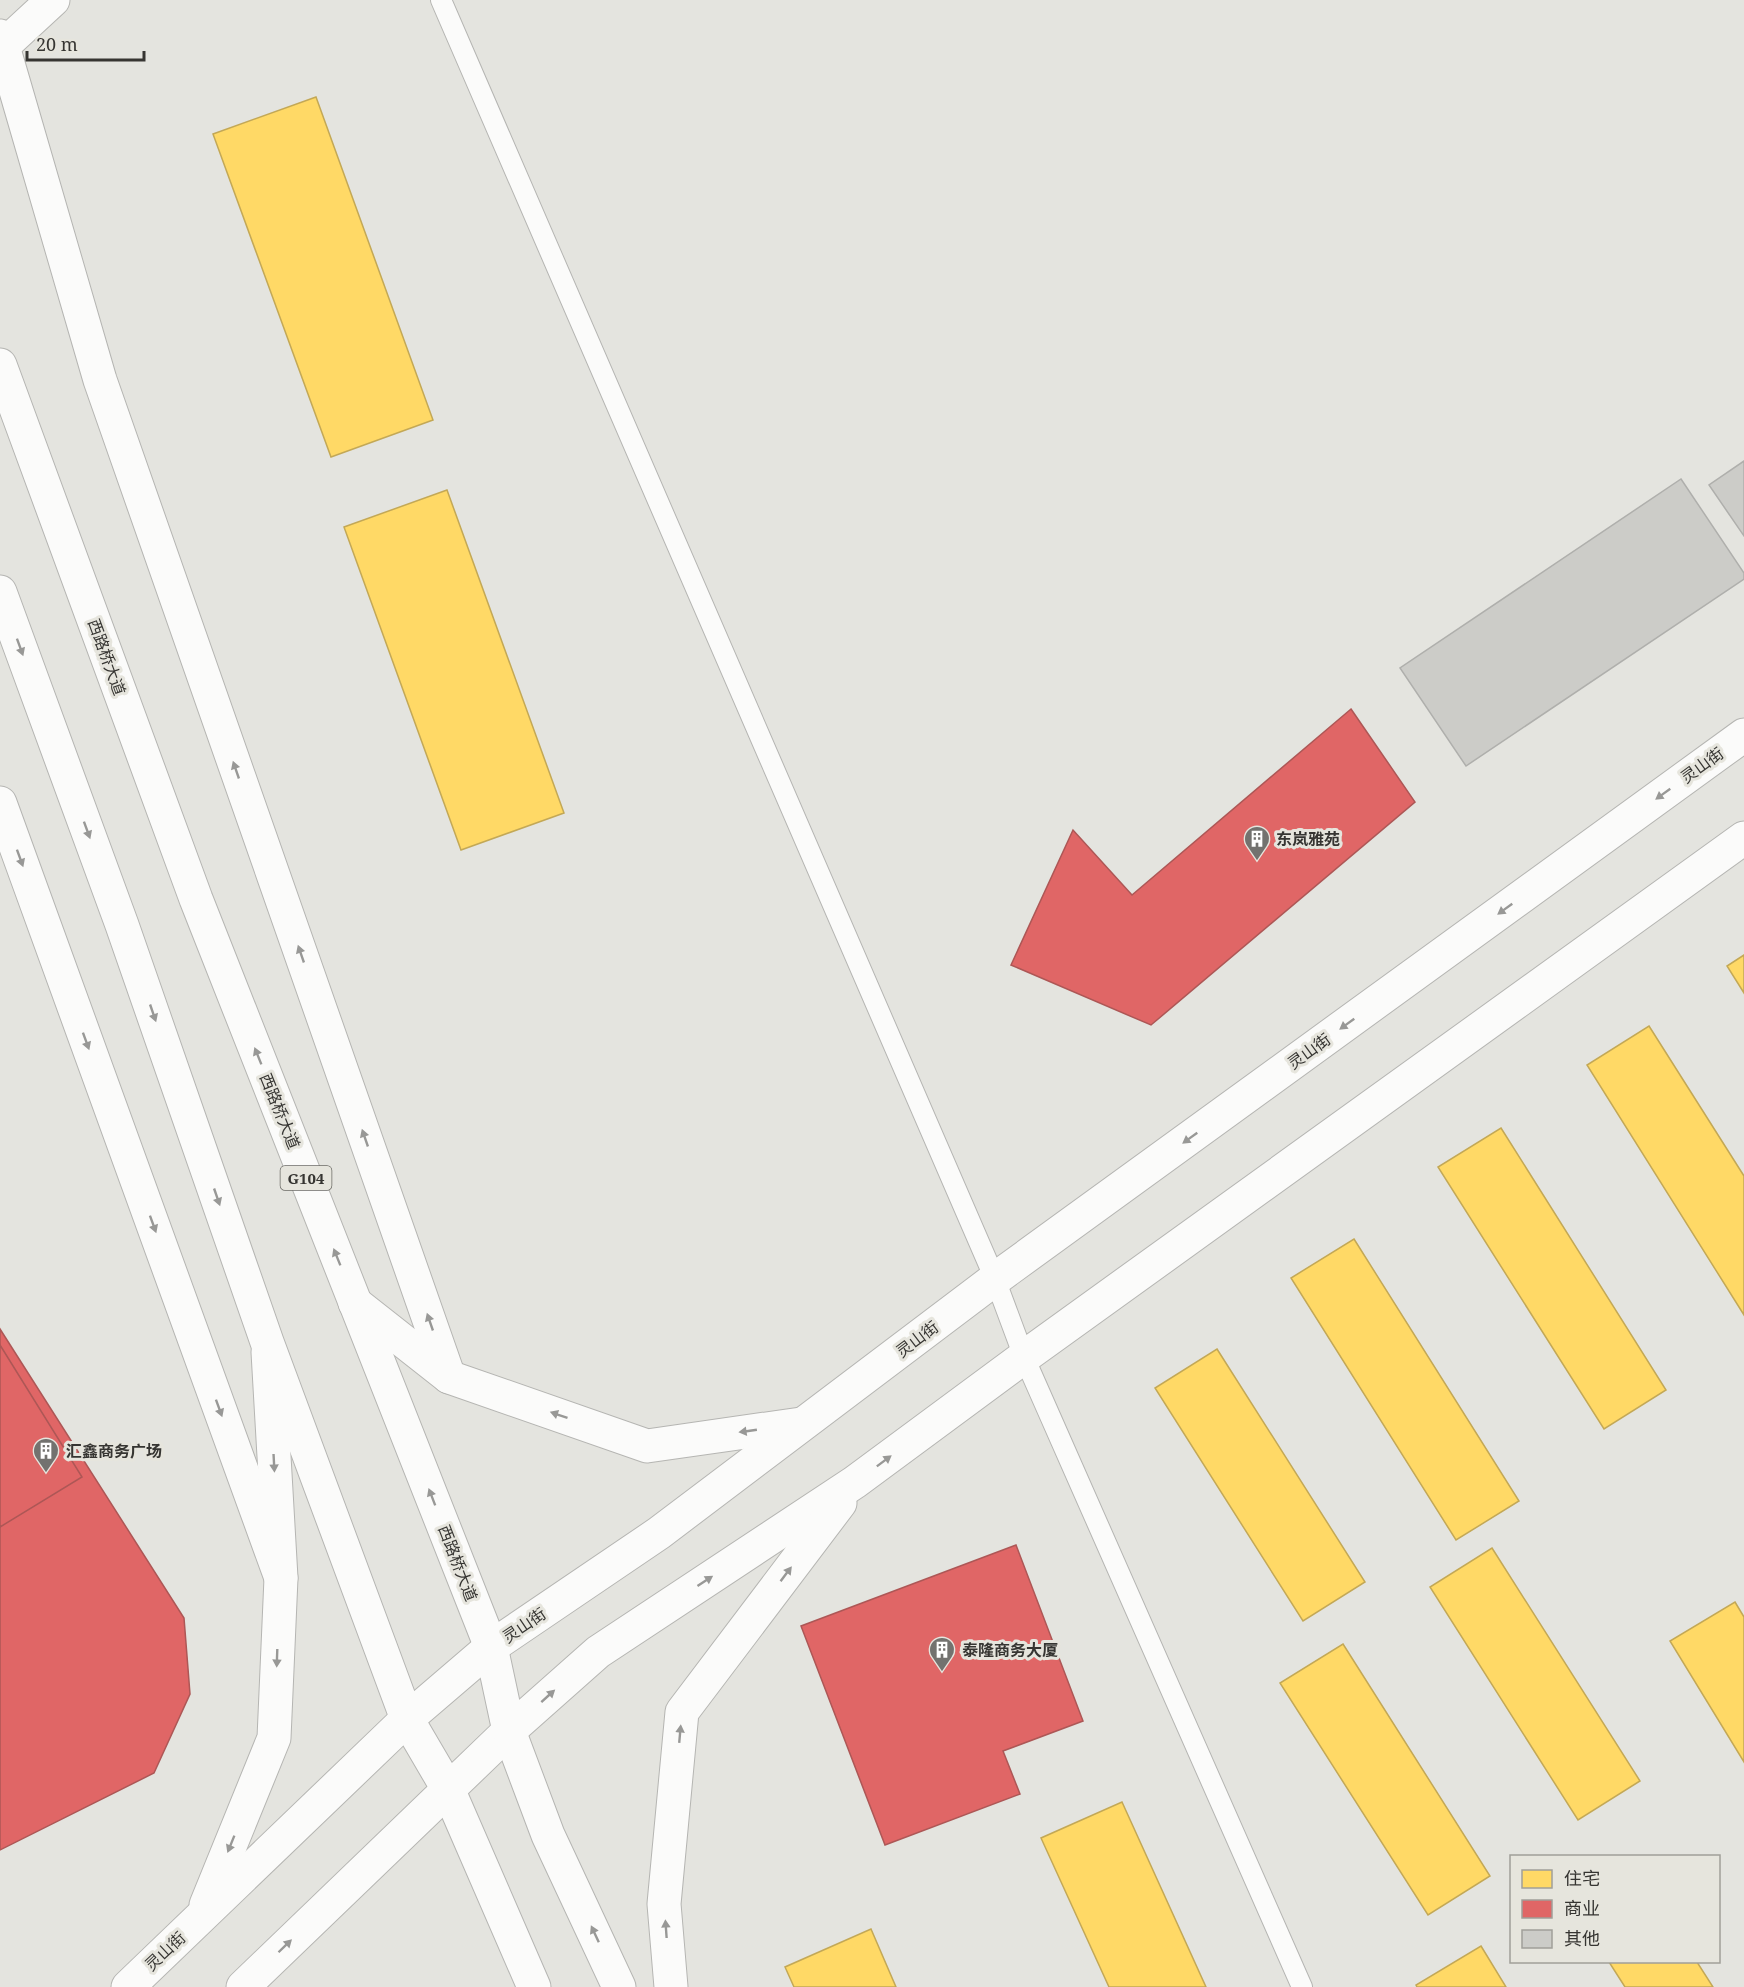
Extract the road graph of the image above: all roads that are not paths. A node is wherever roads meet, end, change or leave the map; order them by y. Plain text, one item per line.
1 (53, 0) edge
2 (441, 0) edge
3 (1, 44) edge
4 (0, 364) edge
5 (0, 592) edge
6 (1744, 735) edge
7 (0, 803) edge
8 (1744, 838) edge
9 (995, 1280) junction
10 (355, 1303) junction
11 (267, 1342) junction
12 (1024, 1357) junction
13 (449, 1377) junction
14 (806, 1423) junction
15 (855, 1482) junction
16 (281, 1578) junction
17 (491, 1647) junction
18 (407, 1719) junction
19 (509, 1731) junction
20 (448, 1789) junction
21 (201, 1918) junction
22 (128, 1987) edge
23 (243, 1987) edge
24 (534, 1987) edge
25 (620, 1987) edge
26 (671, 1987) edge
27 (1302, 1987) edge

1 - 3 main road
2 - 9 lane
13 -> 3 main road
10 -> 4 main road, 西路桥大道 / G104
5 -> 11 main road
6 -> 9 main road, 灵山街
7 -> 16 main road
8 - 12 main road
9 - 12 lane
9 - 14 main road, 灵山街
10 - 13 main road
17 -> 10 main road, 西路桥大道 / G104
11 -> 16 main road
11 - 18 main road
15 -> 12 main road
12 - 27 lane
14 -> 13 main road
14 - 17 main road, 灵山街
19 -> 15 main road
26 -> 15 main road
16 -> 21 main road
17 - 18 main road, 灵山街
17 - 19 main road, 西路桥大道 / G104
18 - 20 main road
18 - 21 main road, 灵山街
19 - 20 main road
25 -> 19 main road, 西路桥大道 / G104
23 -> 20 main road
20 - 24 main road
21 - 22 main road, 灵山街

